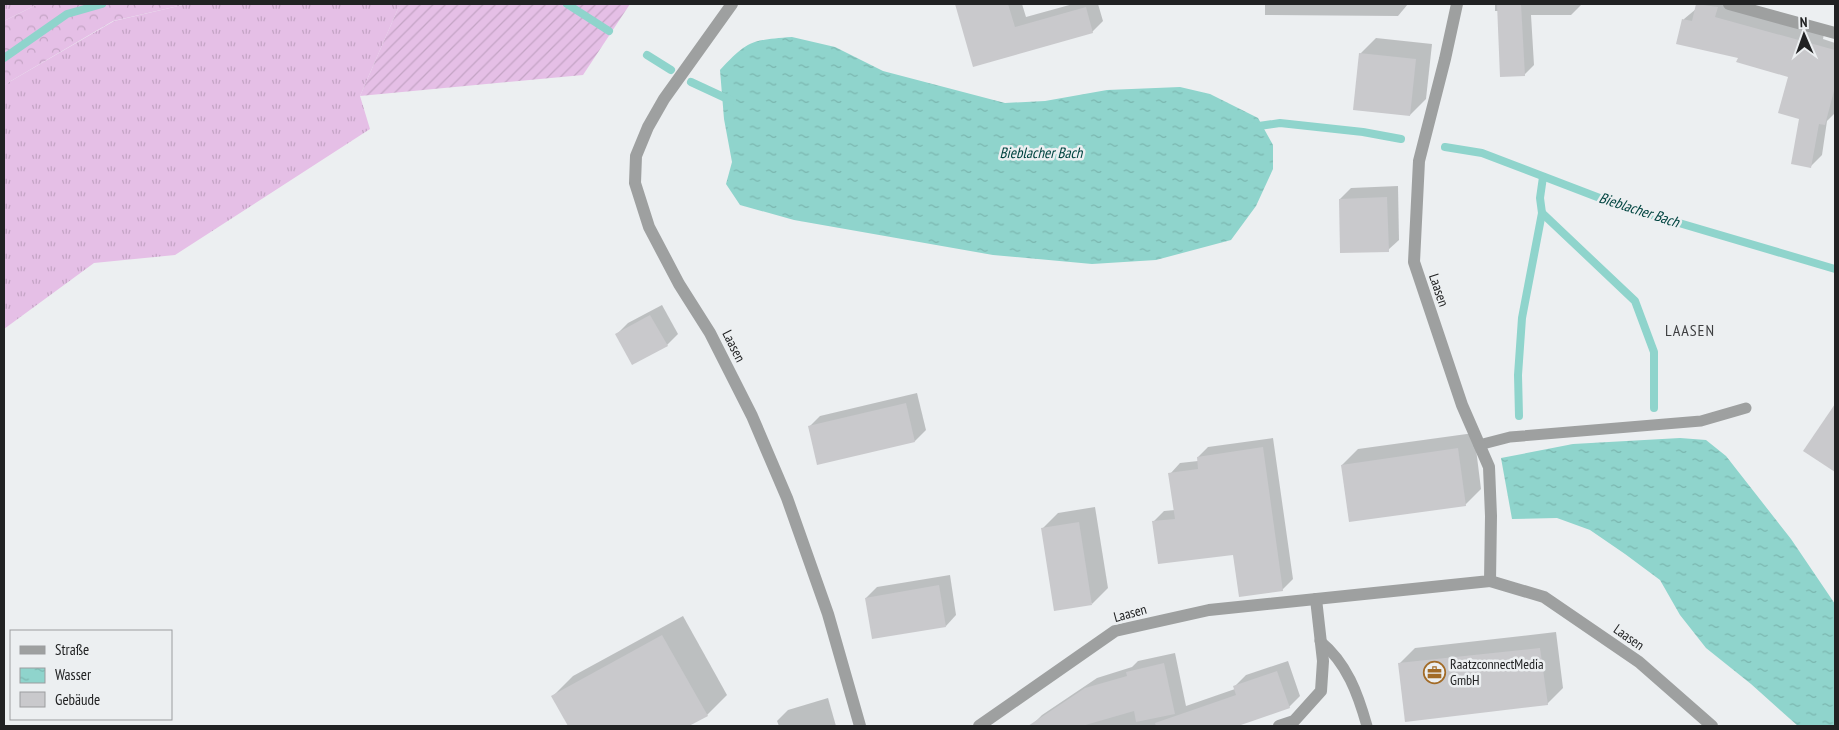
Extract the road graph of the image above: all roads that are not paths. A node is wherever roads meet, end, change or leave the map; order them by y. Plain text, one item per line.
1 (732, 4) edge
2 (1457, 4) edge
3 (1729, 4) edge
4 (1835, 33) edge
5 (1746, 408) dead end
6 (1479, 445) junction
7 (1490, 581) junction
8 (1316, 599) junction
9 (1320, 641) junction
10 (860, 726) edge
11 (979, 726) edge
12 (1279, 726) edge
13 (1367, 726) edge
14 (1712, 726) edge

1 - 10 street, Laasen
2 - 6 street, Laasen
3 - 4 street
5 - 6 lane
6 - 7 street, Laasen
7 - 8 street, Laasen
7 - 14 street, Laasen
8 - 9 street
8 - 11 street, Laasen
9 - 12 street
9 - 13 lane

